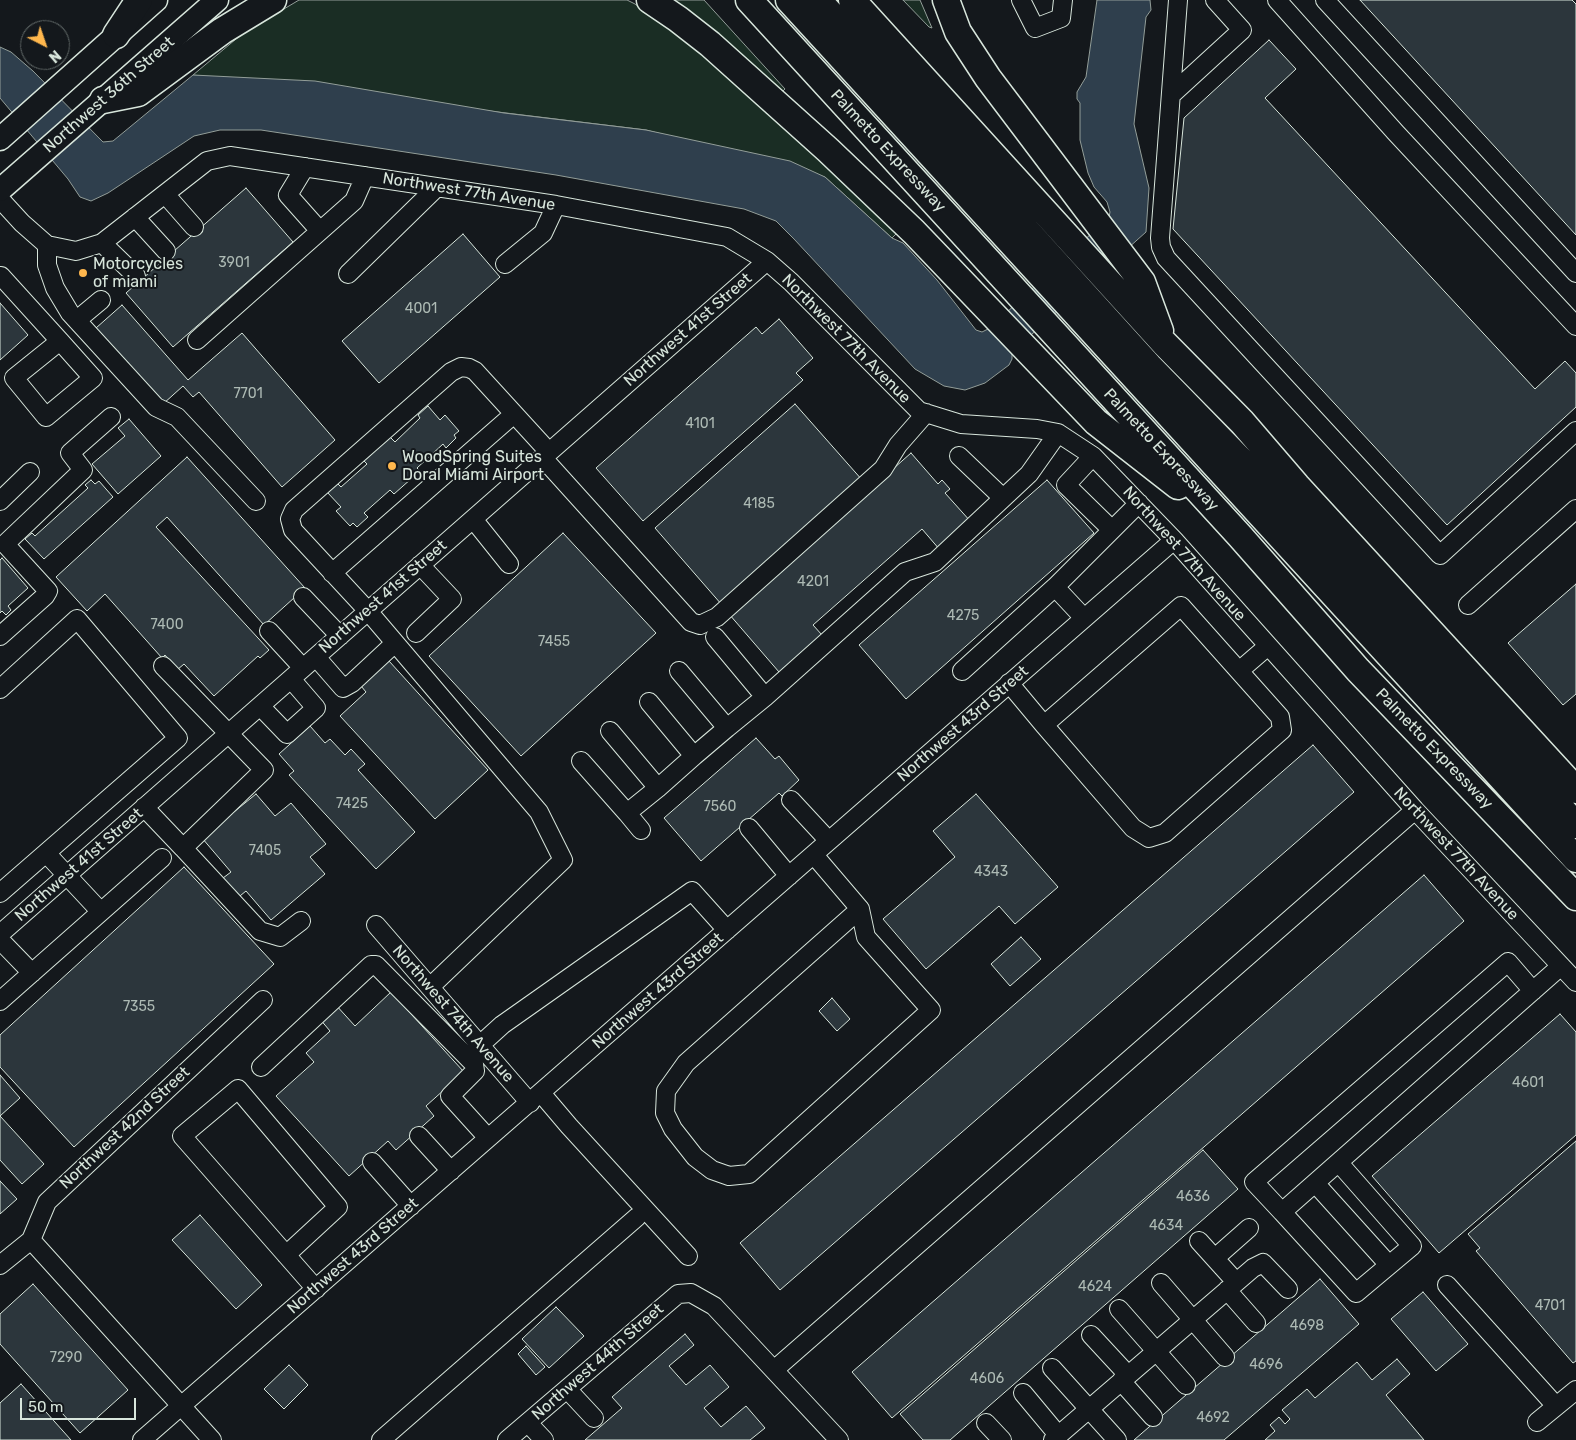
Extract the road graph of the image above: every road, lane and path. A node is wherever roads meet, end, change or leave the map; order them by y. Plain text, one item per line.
1 (139, 0) edge
2 (156, 0) edge
3 (217, 0) edge
4 (252, 0) edge
5 (273, 0) edge
6 (650, 0) edge
7 (733, 0) edge
8 (749, 0) edge
9 (789, 0) edge
10 (818, 0) edge
11 (852, 0) edge
12 (946, 0) edge
13 (1021, 0) edge
14 (1063, 0) edge
15 (1178, 0) edge
16 (1215, 0) edge
17 (1277, 0) edge
18 (1325, 0) edge
19 (222, 31) junction
20 (116, 35) junction
21 (823, 80) junction
22 (1171, 95) junction
23 (103, 100) junction
24 (6, 133) edge
25 (305, 167) junction
26 (365, 176) junction
27 (437, 187) junction
28 (0, 190) edge
29 (165, 194) junction
30 (0, 199) edge
31 (556, 205) junction
32 (135, 217) junction
33 (194, 227) dead end
34 (320, 231) junction
35 (102, 243) junction
36 (47, 245) junction
37 (166, 251) dead end
38 (767, 261) junction
39 (505, 264) dead end
40 (1048, 268) junction
41 (1576, 273) edge
42 (348, 274) dead end
43 (0, 276) edge
44 (136, 276) dead end
45 (1088, 282) junction
46 (101, 300) dead end
47 (76, 320) junction
48 (1576, 326) edge
49 (197, 340) dead end
50 (60, 342) dead end
51 (1164, 344) junction
52 (926, 413) junction
53 (514, 414) junction
54 (111, 417) dead end
55 (1576, 432) edge
56 (1058, 433) junction
57 (546, 455) junction
58 (960, 456) dead end
59 (1093, 456) junction
60 (30, 472) dead end
61 (1003, 498) junction
62 (0, 501) edge
63 (256, 501) dead end
64 (1139, 503) junction
65 (1576, 509) edge
66 (473, 519) junction
67 (1111, 530) junction
68 (1239, 535) junction
69 (1174, 540) junction
70 (2, 543) edge
71 (509, 564) dead end
72 (420, 565) junction
73 (332, 572) junction
74 (1055, 587) junction
75 (304, 597) dead end
76 (1468, 605) dead end
77 (368, 611) junction
78 (1084, 618) junction
79 (270, 631) dead end
80 (416, 632) dead end
81 (0, 636) edge
82 (340, 636) junction
83 (715, 637) dead end
84 (395, 644) junction
85 (1268, 646) junction
86 (163, 666) dead end
87 (303, 668) junction
88 (679, 671) dead end
89 (962, 671) dead end
90 (1239, 671) junction
91 (1009, 683) junction
92 (0, 689) edge
93 (765, 697) junction
94 (649, 702) dead end
95 (260, 706) junction
96 (1044, 725) junction
97 (726, 728) junction
98 (610, 731) dead end
99 (228, 734) junction
100 (694, 756) junction
101 (581, 761) dead end
102 (658, 788) junction
103 (1576, 790) edge
104 (791, 800) dead end
105 (144, 807) junction
106 (1415, 810) junction
107 (627, 813) junction
108 (1576, 825) edge
109 (749, 828) dead end
110 (641, 830) dead end
111 (829, 841) junction
112 (183, 848) junction
113 (46, 853) junction
114 (814, 855) junction
115 (162, 858) dead end
116 (1576, 859) edge
117 (67, 876) junction
118 (789, 876) junction
119 (0, 893) edge
120 (1576, 896) edge
121 (860, 909) junction
122 (101, 912) junction
123 (301, 921) dead end
124 (376, 926) dead end
125 (727, 930) junction
126 (0, 934) edge
127 (0, 940) edge
128 (1561, 966) junction
129 (32, 973) junction
130 (1576, 982) edge
131 (430, 987) junction
132 (1533, 991) junction
133 (263, 1000) dead end
134 (0, 1001) edge
135 (480, 1045) junction
136 (261, 1067) dead end
137 (536, 1098) junction
138 (419, 1136) dead end
139 (488, 1138) junction
140 (372, 1162) dead end
141 (1339, 1162) junction
142 (451, 1171) junction
143 (1316, 1183) junction
144 (411, 1206) junction
145 (1282, 1212) junction
146 (637, 1216) dead end
147 (1249, 1228) dead end
148 (31, 1240) junction
149 (1200, 1241) dead end
150 (286, 1255) junction
151 (688, 1256) dead end
152 (1214, 1258) junction
153 (0, 1265) edge
154 (1389, 1265) junction
155 (1161, 1283) dead end
156 (1447, 1284) dead end
157 (1232, 1286) junction
158 (316, 1289) junction
159 (1288, 1289) dead end
160 (1119, 1309) dead end
161 (1192, 1320) junction
162 (1256, 1323) dead end
163 (1091, 1335) dead end
164 (1156, 1351) junction
165 (1224, 1356) dead end
166 (1052, 1368) dead end
167 (774, 1370) junction
168 (1124, 1378) junction
169 (1186, 1385) dead end
170 (567, 1389) junction
171 (1022, 1393) dead end
172 (1569, 1399) edge
173 (180, 1406) junction
174 (1089, 1409) junction
175 (1153, 1417) dead end
176 (594, 1418) dead end
177 (528, 1422) junction
178 (1537, 1422) dead end
179 (986, 1423) dead end
180 (1054, 1439) edge
181 (142, 1440) edge
182 (212, 1440) edge
183 (381, 1440) edge
184 (507, 1440) edge
185 (544, 1440) edge
186 (839, 1440) edge
187 (1002, 1440) edge
188 (1117, 1440) edge

1 - 20 highway
2 - 20 main road
3 - 23 main road, Northwest 36th Street
4 - 19 highway
5 - 19 highway
6 - 68 highway
7 - 21 highway
8 - 21 highway, Palmetto Expressway
9 - 40 highway
10 - 40 highway
11 - 45 highway
12 - 51 highway
13 - 14 street
15 - 22 street
16 - 22 street
17 - 48 street
18 - 41 street
19 - 23 highway
20 - 24 main road
21 - 68 highway, Palmetto Expressway
22 - 55 street
23 - 28 main road, Northwest 36th Street
25 - 26 street, Northwest 77th Avenue
25 - 29 street, Northwest 77th Avenue
25 - 34 street
26 - 27 street, Northwest 77th Avenue
26 - 34 street
27 - 31 street, Northwest 77th Avenue
27 - 42 street
29 - 32 street, Northwest 77th Avenue
29 - 33 street
30 - 36 street, Northwest 77th Avenue
31 - 38 street, Northwest 77th Avenue
31 - 39 street
32 - 35 street, Northwest 77th Avenue
32 - 37 street
34 - 49 street
35 - 36 street, Northwest 77th Avenue
35 - 44 street
36 - 47 street
38 - 52 street, Northwest 77th Avenue
38 - 57 street, Northwest 41st Street
40 - 45 highway
43 - 50 street
45 - 51 highway
45 - 108 highway
45 - 116 highway
46 - 47 street
47 - 63 street
51 - 103 highway
52 - 56 street, Northwest 77th Avenue
52 - 57 street
53 - 57 street
53 - 73 street
53 - 73 street
54 - 70 street
56 - 59 street, Northwest 77th Avenue
56 - 61 street
57 - 66 street, Northwest 41st Street
58 - 61 street
59 - 64 street, Northwest 77th Avenue
59 - 67 street
60 - 62 street
61 - 93 street
64 - 67 street
64 - 69 street, Northwest 77th Avenue
65 - 76 street
66 - 71 street
66 - 72 street, Northwest 41st Street
67 - 74 street
68 - 120 highway, Palmetto Expressway
69 - 78 street, Northwest 43rd Street
69 - 85 street, Northwest 77th Avenue
70 - 81 street
72 - 77 street, Northwest 41st Street
72 - 80 street
73 - 77 street
74 - 78 street
74 - 89 street
75 - 82 street
77 - 82 street, Northwest 41st Street
77 - 84 street
78 - 91 street, Northwest 43rd Street
79 - 87 street
82 - 87 street, Northwest 41st Street
83 - 93 street
84 - 87 street
84 - 131 street
85 - 90 street
85 - 106 street, Northwest 77th Avenue
86 - 99 street
87 - 95 street, Northwest 41st Street
87 - 95 street
88 - 97 street
90 - 96 street
90 - 96 street
91 - 96 street
91 - 111 street, Northwest 43rd Street
92 - 113 street
93 - 97 street
94 - 100 street
95 - 99 street, Northwest 41st Street
97 - 100 street
98 - 102 street
99 - 105 street, Northwest 41st Street
99 - 112 street
100 - 102 street
101 - 107 street
102 - 107 street
104 - 111 street
105 - 112 street
105 - 117 street, Northwest 41st Street
106 - 128 street, Northwest 77th Avenue
106 - 167 street
107 - 110 street
109 - 118 street
111 - 114 street, Northwest 43rd Street
112 - 123 street
113 - 117 street
113 - 119 street
114 - 118 street, Northwest 43rd Street
114 - 121 street
115 - 122 street
117 - 122 street
117 - 126 street, Northwest 41st Street
118 - 125 street, Northwest 43rd Street
121 - 121 street
122 - 129 street
124 - 131 street, Northwest 74th Avenue
125 - 135 street
125 - 137 street, Northwest 43rd Street
127 - 129 street
128 - 130 street, Northwest 77th Avenue
128 - 132 street
129 - 134 street
131 - 135 street, Northwest 74th Avenue
132 - 141 street
132 - 145 street
133 - 148 street, Northwest 42nd Street
135 - 137 street, Northwest 74th Avenue
136 - 139 street
137 - 139 street, Northwest 43rd Street
137 - 151 street, Northwest 74th Avenue
138 - 142 street
139 - 142 street, Northwest 43rd Street
140 - 144 street
141 - 143 street
141 - 154 street
142 - 144 street, Northwest 43rd Street
143 - 145 street
143 - 154 street
144 - 158 street, Northwest 43rd Street
145 - 154 street
146 - 183 street
147 - 152 street
148 - 153 street, Northwest 42nd Street
148 - 173 street
149 - 152 street
150 - 150 street
150 - 158 street
152 - 157 street
155 - 161 street
156 - 172 street
157 - 159 street
157 - 161 street
157 - 162 street
158 - 173 street, Northwest 43rd Street
160 - 164 street
161 - 164 street
161 - 165 street
163 - 168 street
164 - 168 street
164 - 169 street
166 - 174 street
167 - 170 street, Northwest 44th Street
167 - 186 street
168 - 174 street
168 - 175 street
170 - 176 street
170 - 177 street, Northwest 44th Street
171 - 180 street
172 - 178 street
173 - 181 street, Northwest 43rd Street
173 - 182 street
174 - 180 street
174 - 188 street
177 - 184 street, Northwest 44th Street
177 - 185 street
179 - 187 street

